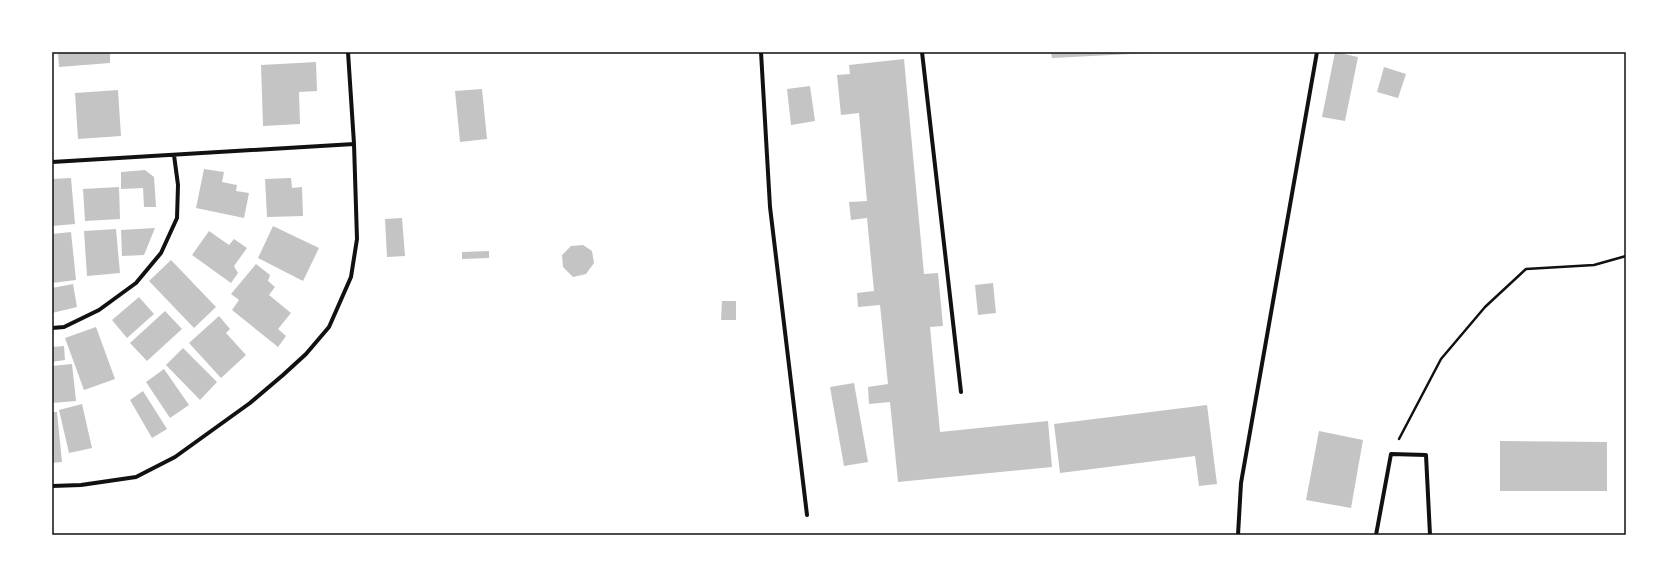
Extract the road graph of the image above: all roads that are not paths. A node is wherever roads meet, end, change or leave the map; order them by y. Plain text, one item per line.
1 (348, 52) edge
2 (761, 52) edge
3 (922, 52) edge
4 (1317, 52) edge
5 (354, 144) junction
6 (174, 155) junction
7 (52, 162) edge
8 (52, 328) edge
9 (961, 392) dead end
10 (52, 486) edge
11 (807, 515) dead end
12 (1238, 535) edge
13 (1376, 535) edge
14 (1430, 535) edge

1 - 5 street
2 - 11 street
3 - 9 street
4 - 12 street
5 - 6 street
5 - 10 street
6 - 7 street
6 - 8 street
13 - 14 street

